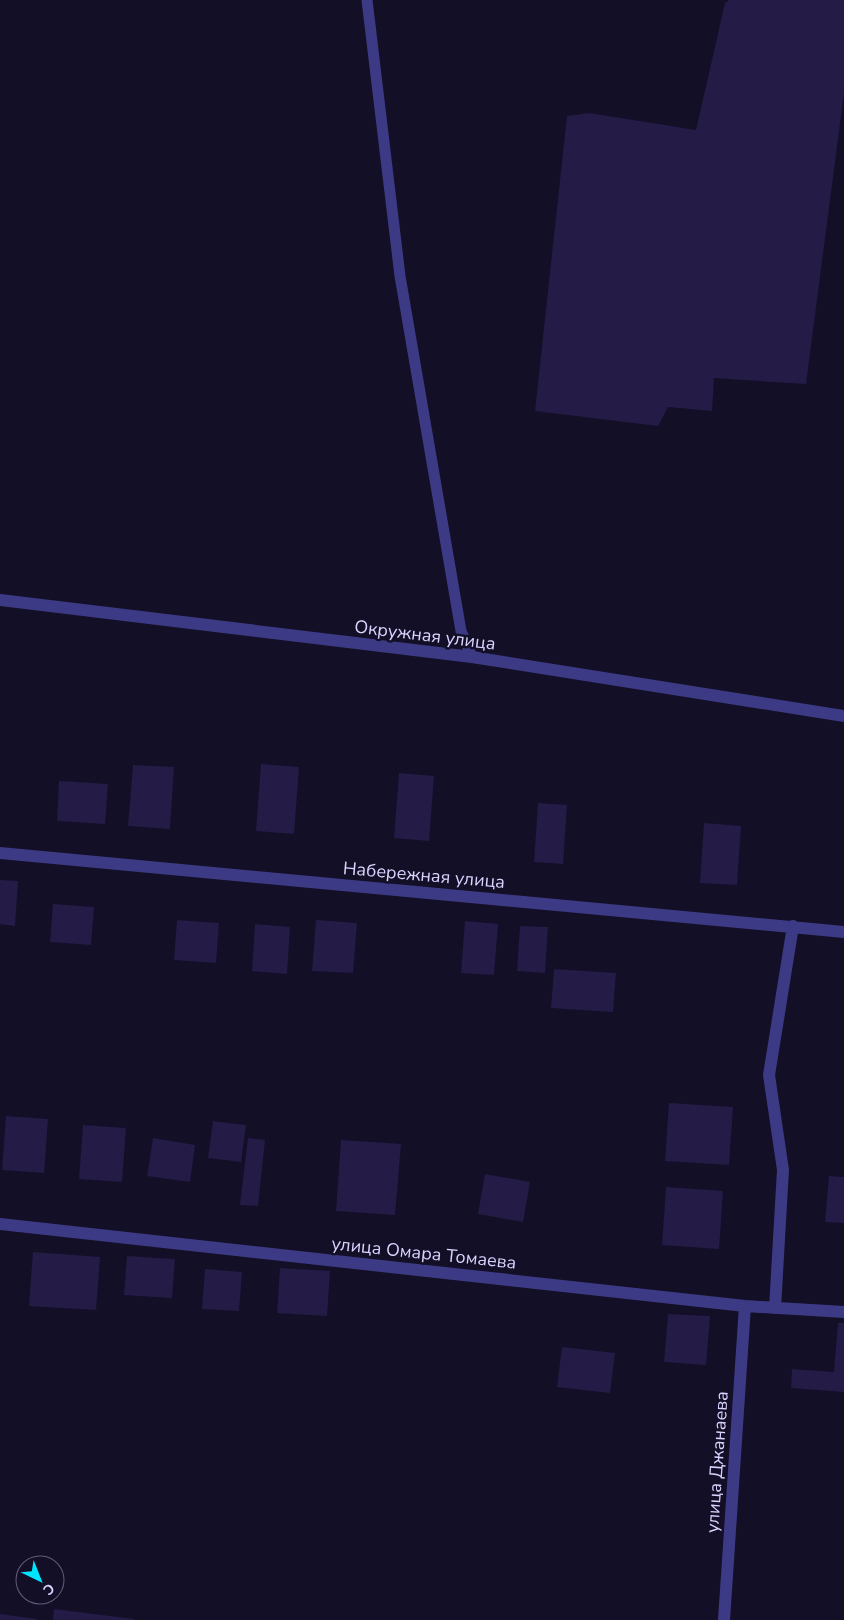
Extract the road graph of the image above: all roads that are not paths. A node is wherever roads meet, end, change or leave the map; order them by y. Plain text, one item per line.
1 (367, 0) edge
2 (0, 600) edge
3 (472, 657) junction
4 (844, 716) edge
5 (0, 853) edge
6 (793, 926) junction
7 (844, 932) edge
8 (0, 1224) edge
9 (745, 1306) junction
10 (775, 1308) junction
11 (844, 1312) edge
12 (724, 1620) edge

1 - 3 lane
2 - 3 street, Окружная улица
3 - 4 street, Окружная улица
5 - 6 street, Набережная улица
6 - 7 street, Набережная улица
6 - 10 street
8 - 9 street, улица Омара Томаева
9 - 10 street, улица Омара Томаева
9 - 12 street, улица Джанаева
10 - 11 street, улица Омара Томаева

